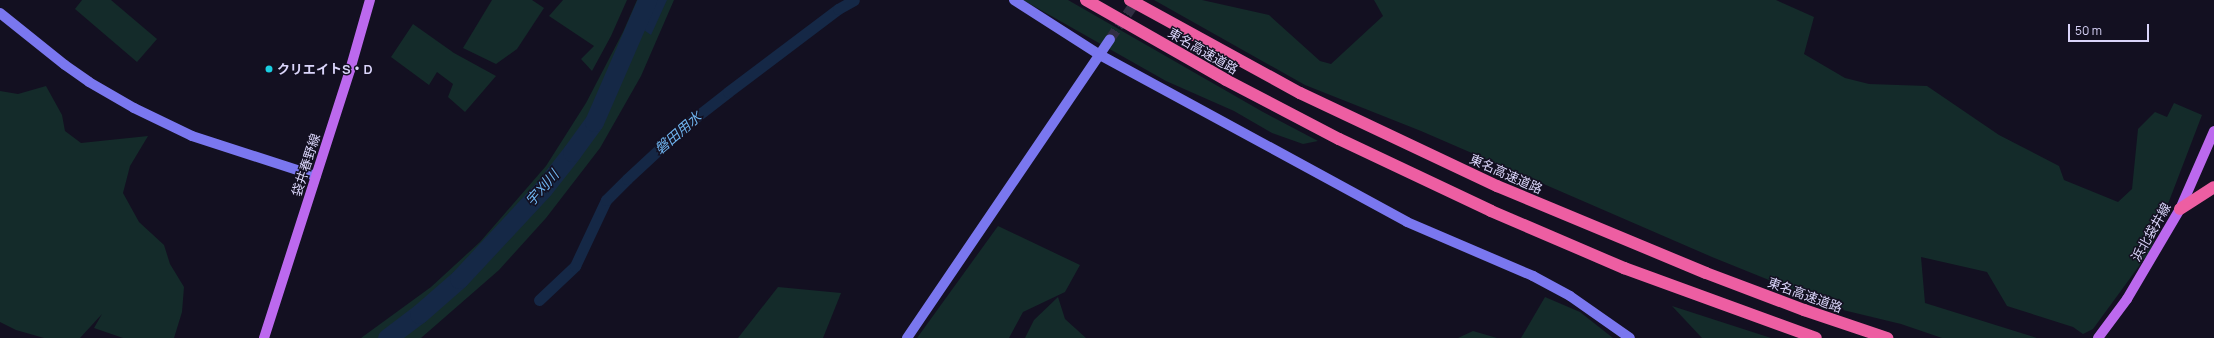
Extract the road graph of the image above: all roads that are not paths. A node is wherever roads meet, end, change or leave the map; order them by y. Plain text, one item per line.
1 (370, 0) edge
2 (1014, 0) edge
3 (1086, 0) edge
4 (1130, 0) edge
5 (0, 13) edge
6 (1110, 39) tunnel mouth
7 (1100, 55) junction
8 (2214, 131) edge
9 (316, 176) junction
10 (2214, 187) edge
11 (2180, 209) junction
12 (264, 338) edge
13 (907, 338) edge
14 (1630, 338) edge
15 (1816, 338) edge
16 (1887, 338) edge
17 (2098, 338) edge

1 - 9 main road, 袋井春野線
2 - 7 street
3 - 15 highway, 東名高速道路
4 - 16 highway, 東名高速道路
5 - 9 street
6 - 7 street
7 - 13 street
7 - 14 street
8 - 11 main road, 浜北袋井線
9 - 12 main road, 袋井春野線
10 - 11 highway
11 - 17 main road, 浜北袋井線

